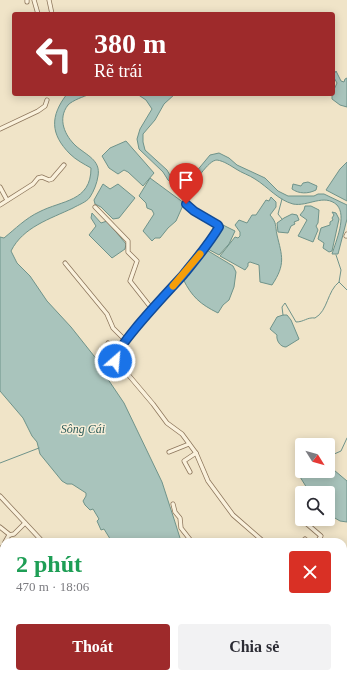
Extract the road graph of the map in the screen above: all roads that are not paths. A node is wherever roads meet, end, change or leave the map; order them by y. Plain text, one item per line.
1 (34, 0) edge
2 (49, 0) edge
3 (37, 12) edge
4 (52, 12) edge
5 (47, 100) dead end
6 (0, 129) edge
7 (64, 165) dead end
8 (0, 187) edge
9 (7, 200) junction
10 (186, 204) dead end
11 (0, 206) edge
12 (95, 207) dead end
13 (64, 263) dead end
14 (152, 309) junction
15 (126, 342) junction
16 (108, 343) dead end
17 (118, 352) junction
18 (189, 444) junction
19 (169, 452) dead end
20 (196, 454) junction
21 (190, 472) dead end
22 (0, 496) edge
23 (173, 504) dead end
24 (25, 523) junction
25 (310, 526) edge
26 (0, 527) edge
27 (10, 535) junction
28 (8, 538) edge
29 (39, 538) edge
30 (189, 538) edge
31 (259, 538) edge
32 (320, 538) edge

1 - 3 street
2 - 4 street
5 - 6 street
7 - 9 street
8 - 9 street
9 - 11 street
10 - 14 street
12 - 14 street
13 - 15 street
14 - 15 street
15 - 17 street
16 - 17 street
17 - 18 street
18 - 19 street
18 - 20 street
20 - 21 street
20 - 31 street
22 - 24 street
23 - 30 street
24 - 27 street
24 - 29 street
25 - 32 street
26 - 27 street
27 - 28 street

